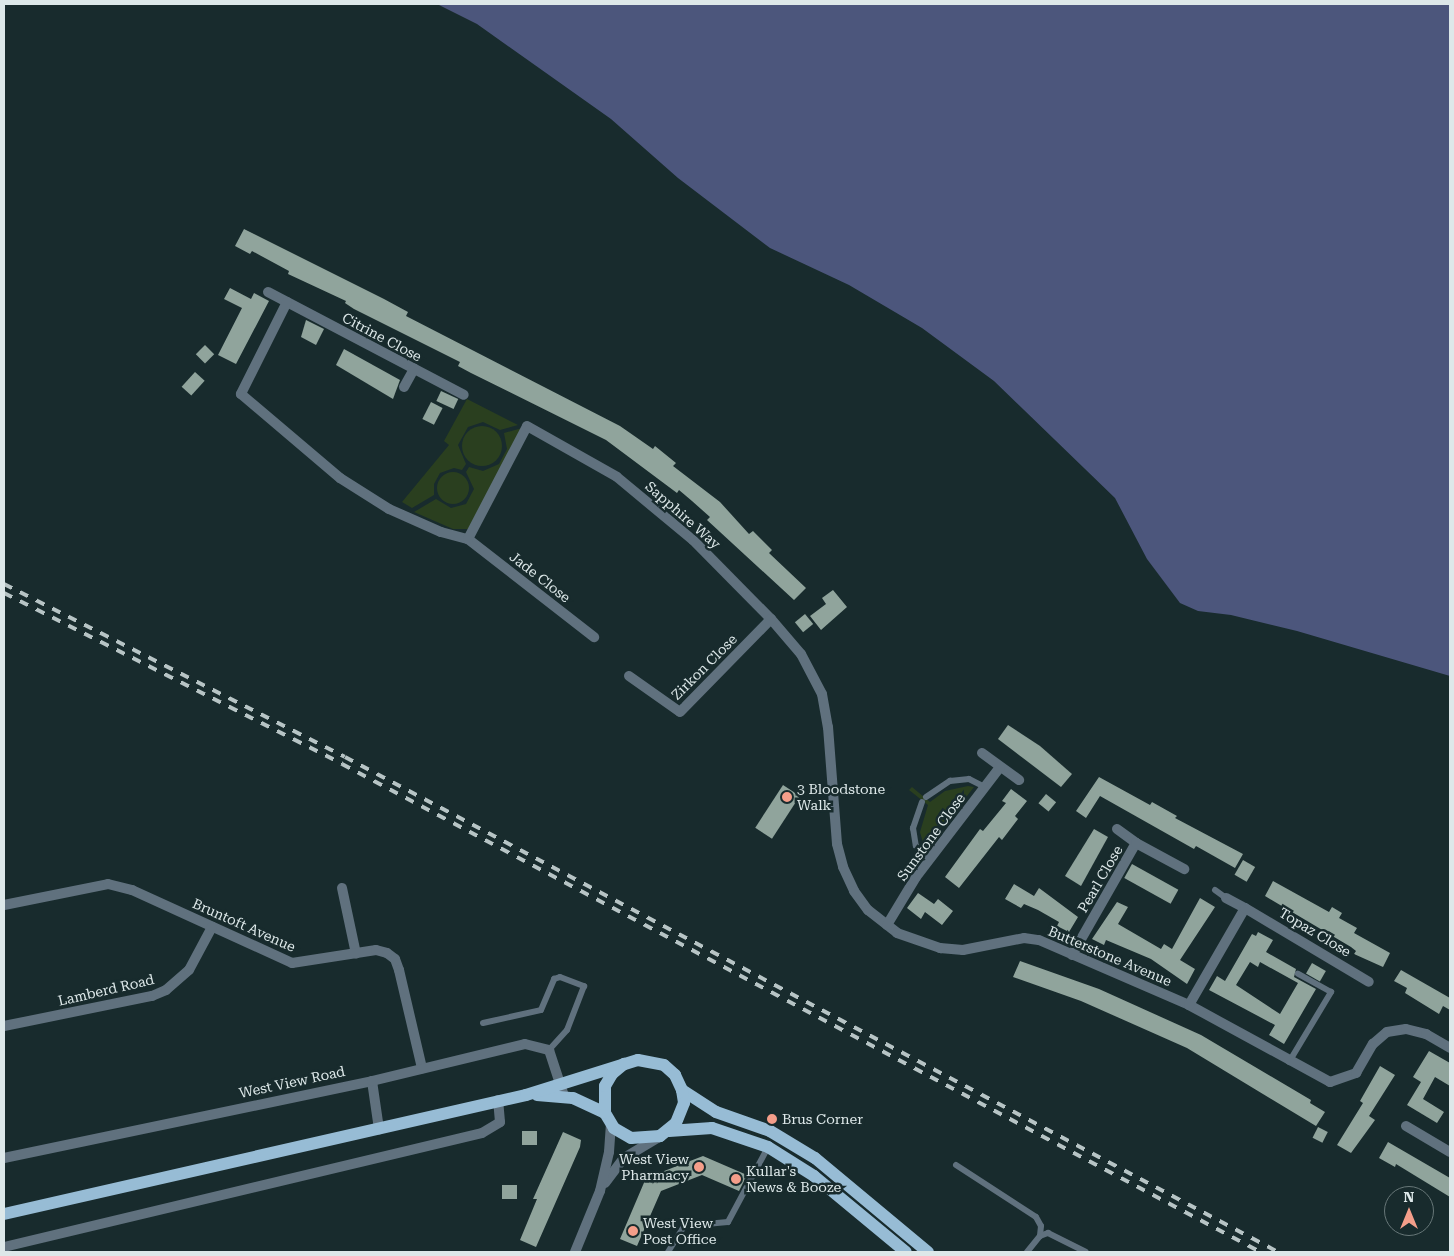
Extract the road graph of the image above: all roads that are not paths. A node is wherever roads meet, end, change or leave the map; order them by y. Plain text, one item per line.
1 (268, 292) dead end
2 (287, 302) junction
3 (414, 369) junction
4 (404, 387) dead end
5 (464, 396) dead end
6 (468, 539) junction
7 (771, 618) junction
8 (594, 637) dead end
9 (629, 676) dead end
10 (982, 752) dead end
11 (1000, 766) junction
12 (830, 773) joint
13 (1018, 780) dead end
14 (985, 787) junction
15 (1118, 830) dead end
16 (1136, 842) junction
17 (928, 862) junction
18 (1184, 869) dead end
19 (342, 888) dead end
20 (1215, 890) dead end
21 (1226, 898) joint
22 (4, 905) edge
23 (1245, 908) junction
24 (887, 925) junction
25 (212, 927) junction
26 (356, 954) junction
27 (1072, 955) junction
28 (1298, 974) dead end
29 (1369, 982) dead end
30 (1189, 1005) junction
31 (483, 1023) dead end
32 (4, 1026) edge
33 (1450, 1048) edge
34 (549, 1050) junction
35 (1289, 1062) junction
36 (624, 1064) junction
37 (422, 1068) junction
38 (372, 1081) junction
39 (562, 1083) junction
40 (682, 1090) junction
41 (526, 1095) junction
42 (564, 1096) junction
43 (498, 1100) junction
44 (608, 1119) junction
45 (1406, 1126) dead end
46 (379, 1128) junction
47 (664, 1134) junction
48 (768, 1147) junction
49 (1450, 1152) edge
50 (4, 1158) edge
51 (956, 1165) dead end
52 (600, 1191) junction
53 (4, 1214) edge
54 (1040, 1236) junction
55 (4, 1247) edge
56 (575, 1252) edge
57 (668, 1252) edge
58 (906, 1252) edge
59 (928, 1252) edge
60 (1027, 1252) edge
61 (1086, 1252) edge

1 - 2 street, Citrine Close
2 - 3 street, Citrine Close
2 - 6 street, Jade Close
3 - 4 street
3 - 5 street, Citrine Close
6 - 7 street, Sapphire Way
6 - 8 street, Jade Close
7 - 9 street, Zirkon Close
7 - 12 street, Sapphire Way
10 - 11 street
11 - 13 street
11 - 14 street, Sunstone Close
12 - 24 street, Butterstone Avenue
14 - 17 street, Sunstone Close
14 - 17 lane
15 - 16 street, Pearl Close
16 - 18 street, Pearl Close
16 - 27 street, Pearl Close
17 - 24 street, Sunstone Close
19 - 26 street
20 - 21 lane
21 - 23 street, Topaz Close
22 - 25 street, Bruntoft Avenue
23 - 29 street, Topaz Close
23 - 30 street
24 - 27 street, Butterstone Avenue
25 - 26 street, Bruntoft Avenue
25 - 32 street, Lamberd Road
26 - 37 street, Bruntoft Avenue
27 - 30 street, Butterstone Avenue
28 - 35 lane
30 - 35 street, Butterstone Avenue
31 - 34 lane
33 - 35 street, Butterstone Avenue
34 - 37 street, West View Road
34 - 39 street
36 - 39 main road
36 - 40 main road
36 - 44 main road
37 - 38 street, West View Road
38 - 46 street
38 - 50 street, West View Road
39 - 41 main road
39 - 42 street
40 - 47 main road
40 - 59 main road
41 - 42 main road
41 - 43 main road
42 - 44 main road
43 - 46 main road
43 - 55 street
44 - 47 main road
44 - 52 street
45 - 49 street
46 - 53 main road
47 - 48 main road
47 - 52 street
48 - 57 lane
48 - 58 main road
51 - 54 lane
52 - 56 street
54 - 60 lane
54 - 61 lane

